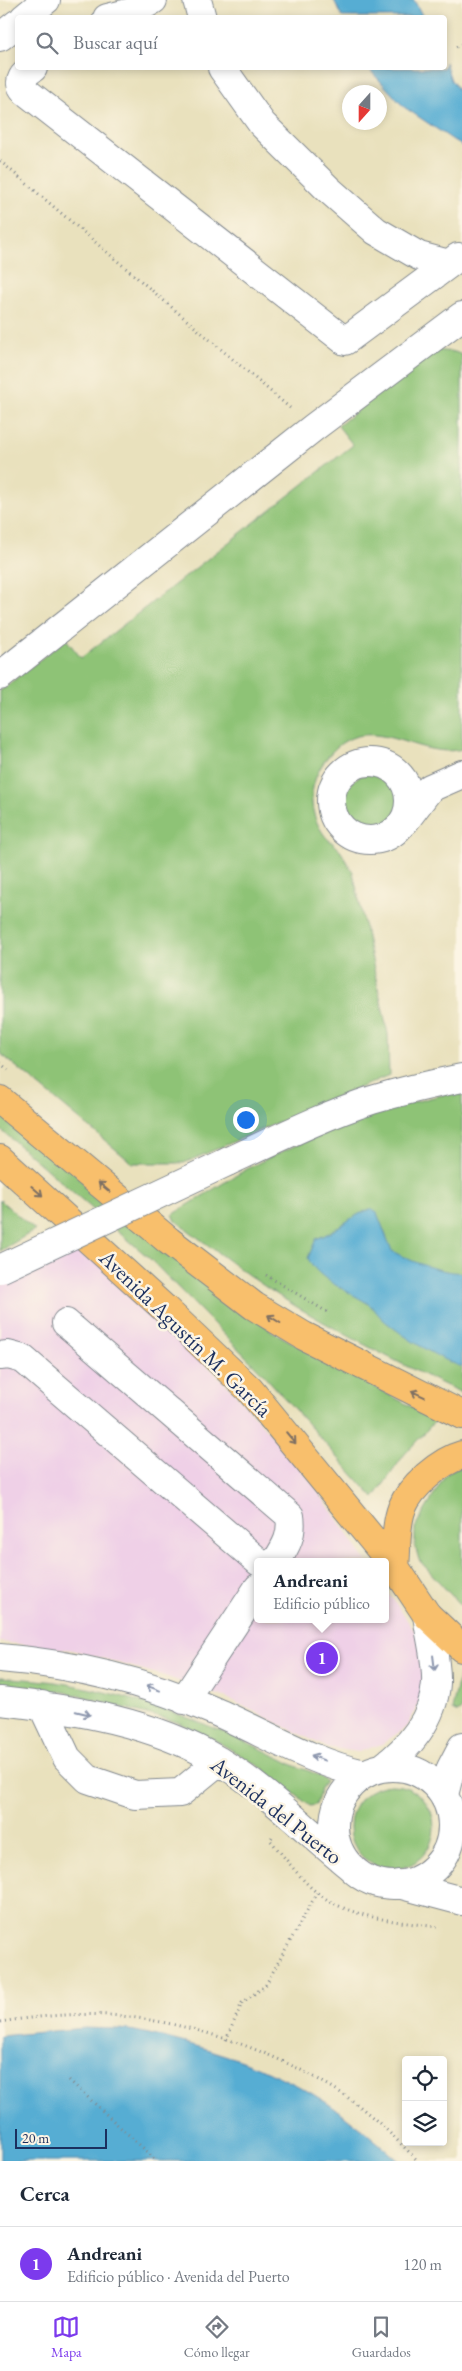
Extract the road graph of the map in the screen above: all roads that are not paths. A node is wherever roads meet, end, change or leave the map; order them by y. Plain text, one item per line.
1 (46, 0) edge
2 (153, 0) edge
3 (196, 0) edge
4 (28, 15) edge
5 (120, 15) edge
6 (201, 15) edge
7 (15, 25) edge
8 (0, 37) edge
9 (30, 70) edge
10 (223, 70) edge
11 (455, 259) edge
12 (462, 316) edge
13 (0, 676) edge
14 (392, 769) junction
15 (458, 776) edge
16 (404, 822) junction
17 (462, 1078) edge
18 (0, 1100) edge
19 (0, 1159) edge
20 (0, 1268) edge
21 (66, 1323) dead end
22 (0, 1356) edge
23 (462, 1415) edge
24 (462, 1455) edge
25 (254, 1558) edge
26 (278, 1558) edge
27 (388, 1558) edge
28 (389, 1560) edge
29 (395, 1567) junction
30 (254, 1594) edge
31 (427, 1615) junction
32 (462, 1648) edge
33 (0, 1658) edge
34 (184, 1700) junction
35 (0, 1701) edge
36 (42, 1705) junction
37 (462, 1747) edge
38 (219, 1761) junction
39 (373, 1771) junction
40 (452, 1808) edge
41 (352, 1868) junction
42 (398, 1884) junction
43 (462, 1901) edge

1 - 4 street
2 - 5 street
3 - 6 street
7 - 8 street
9 - 11 street
10 - 11 street
12 - 13 street
14 - 15 street
14 - 16 street
14 - 16 street
15 - 16 street
17 - 20 street, bridge
23 -> 18 main road
19 -> 27 main road, Avenida Agustín M. García
21 - 26 street
22 - 25 street
24 - 29 main road
28 -> 29 main road, Avenida Agustín M. García
29 - 31 main road, Avenida Agustín M. García
30 - 34 street
31 - 32 main road, Avenida Agustín M. García
31 -> 39 street
34 -> 33 street, Avenida del Puerto
39 -> 34 street, Avenida del Puerto
35 - 36 street, Avenida del Puerto
36 -> 38 street, Avenida del Puerto
36 - 38 street
37 - 40 street
38 - 41 street, Avenida del Puerto
39 - 40 street
39 - 41 street
40 - 42 street
41 - 42 street
42 - 43 street

